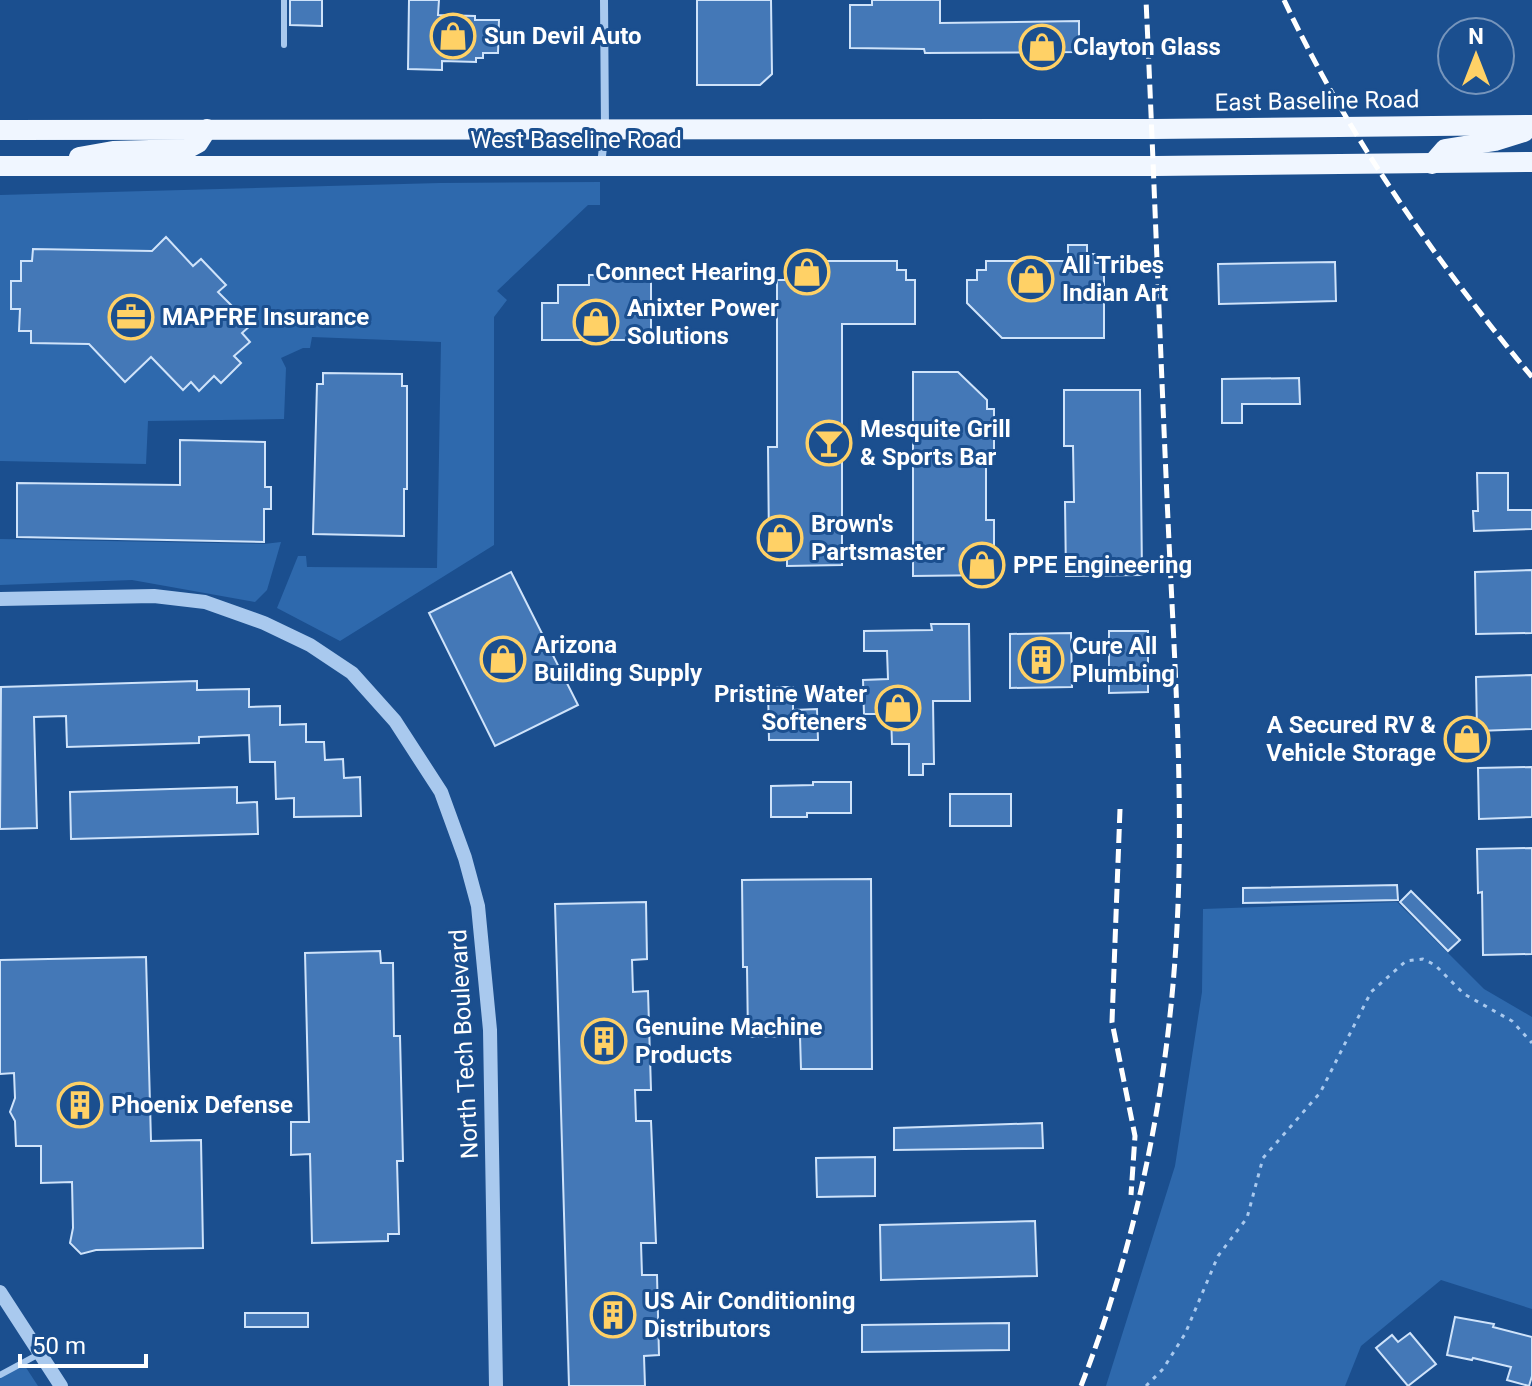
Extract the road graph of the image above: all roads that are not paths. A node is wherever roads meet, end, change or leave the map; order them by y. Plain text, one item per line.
1 (284, 0) edge
2 (604, 0) edge
3 (284, 45) dead end
4 (1532, 127) edge
5 (207, 129) junction
6 (605, 129) junction
7 (950, 129) junction
8 (1152, 129) joint
9 (0, 130) edge
10 (1532, 162) edge
11 (1432, 164) junction
12 (601, 165) junction
13 (0, 166) edge
14 (28, 166) junction
15 (950, 166) junction
16 (0, 599) edge
17 (0, 1292) edge
18 (40, 1354) junction
19 (0, 1375) edge
20 (61, 1386) edge
21 (496, 1386) edge

1 - 3 lane
2 - 6 street
4 - 8 main road, East Baseline Road
4 - 11 main road
5 - 6 main road, West Baseline Road
5 - 9 main road, West Baseline Road
5 - 14 main road
6 - 7 main road, West Baseline Road
6 - 12 street
7 - 8 main road, West Baseline Road
7 - 15 main road
10 - 11 main road
11 - 15 main road, West Baseline Road
12 - 14 main road, West Baseline Road
12 - 15 main road, West Baseline Road
13 - 14 main road, West Baseline Road
16 - 21 street, North Tech Boulevard
17 - 18 street
18 - 19 lane
18 - 20 street

